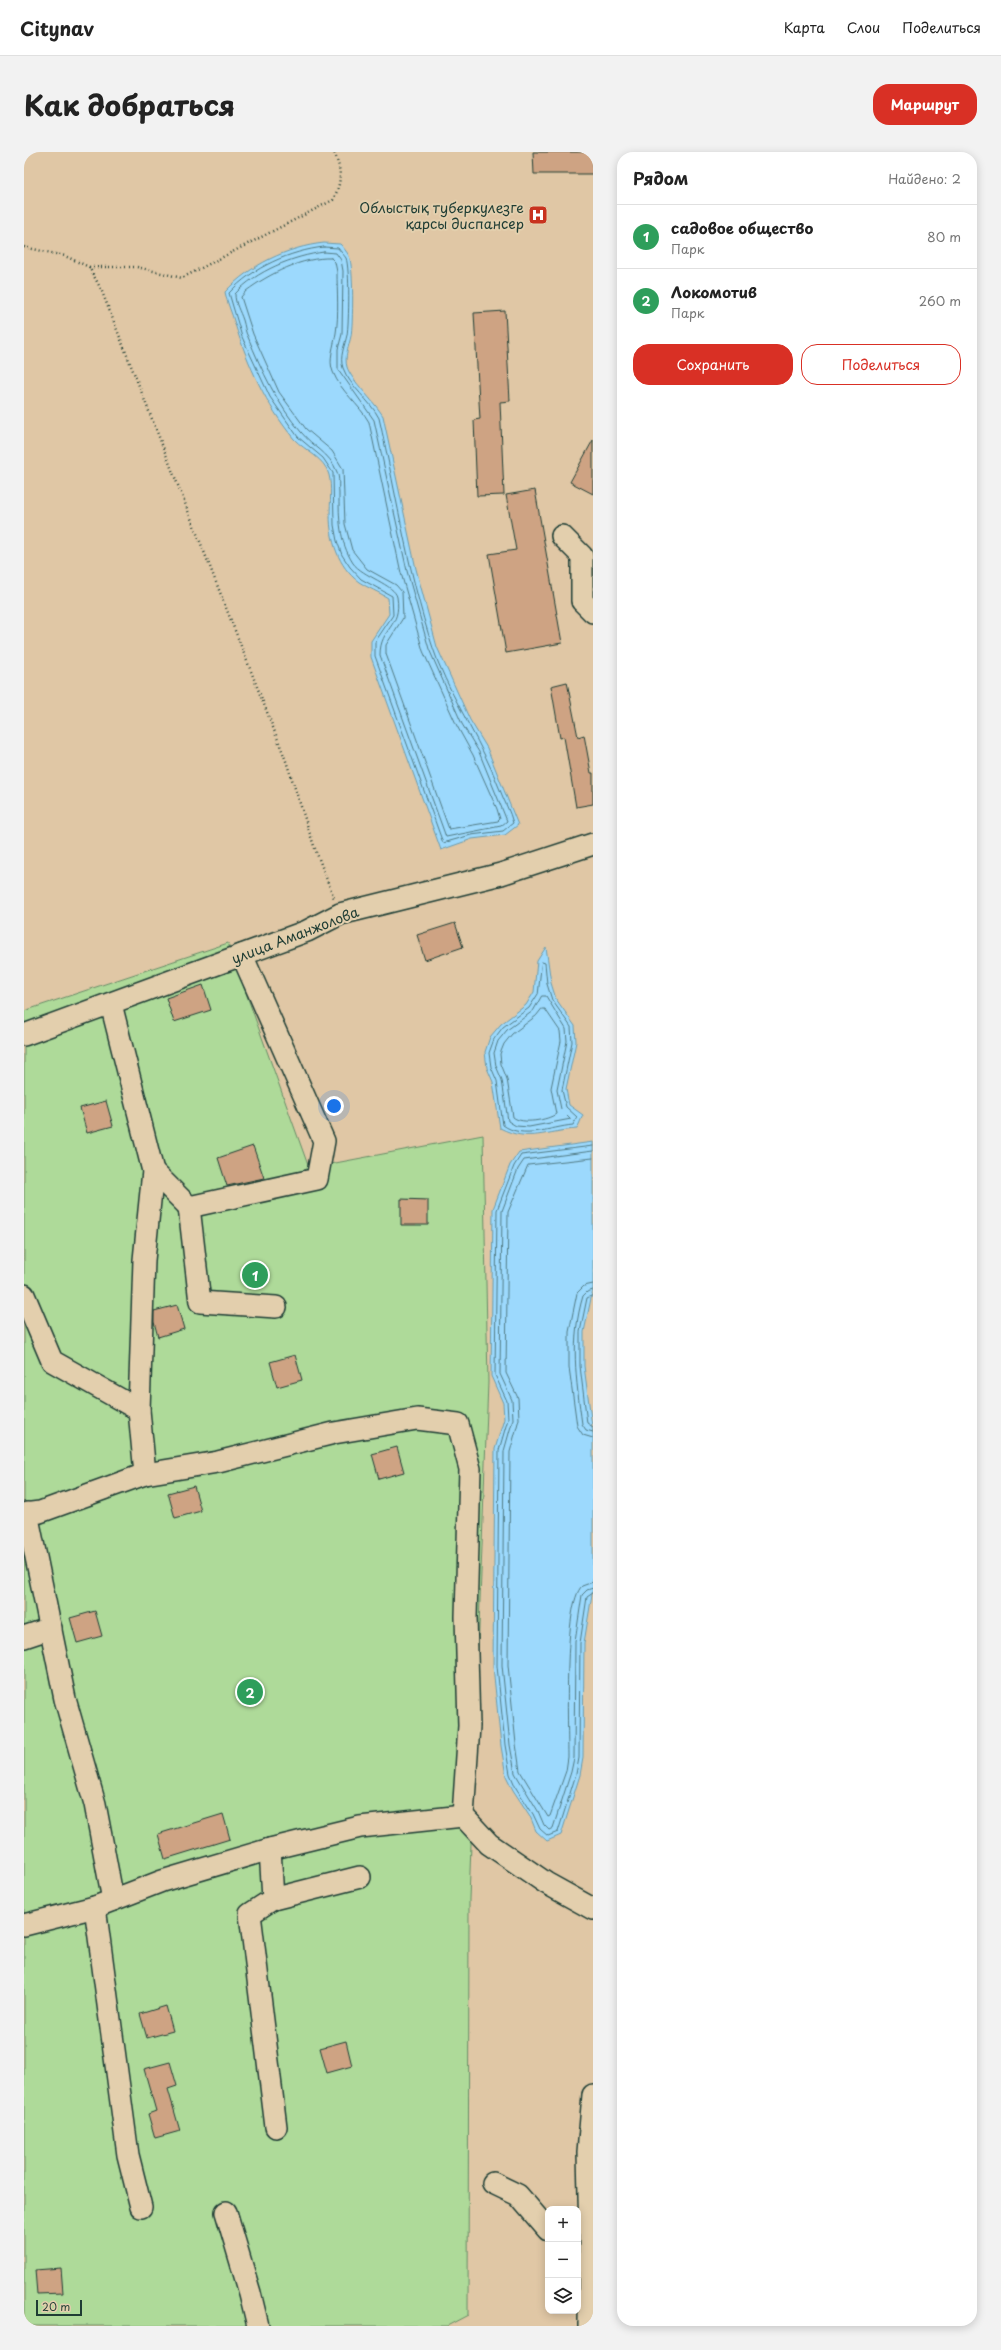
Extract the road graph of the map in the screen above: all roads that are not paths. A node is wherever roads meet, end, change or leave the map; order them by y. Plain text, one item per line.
1 (562, 536) dead end
2 (593, 612) edge
3 (593, 844) edge
4 (242, 955) junction
5 (111, 1004) junction
6 (24, 1035) edge
7 (153, 1171) junction
8 (189, 1207) junction
9 (24, 1295) edge
10 (276, 1307) dead end
11 (139, 1410) junction
12 (145, 1474) junction
13 (26, 1514) edge
14 (51, 1628) junction
15 (24, 1637) edge
16 (463, 1816) junction
17 (270, 1849) junction
18 (360, 1877) dead end
19 (273, 1899) junction
20 (104, 1903) junction
21 (593, 1909) edge
22 (24, 1924) edge
23 (593, 2095) edge
24 (276, 2127) dead end
25 (493, 2183) dead end
26 (141, 2207) dead end
27 (226, 2212) dead end
28 (545, 2226) edge
29 (584, 2273) edge
30 (258, 2326) edge
31 (589, 2326) edge

1 - 2 street
3 - 4 street, улица Аманжолова
4 - 5 street, улица Аманжолова
4 - 8 street
5 - 6 street, улица Аманжолова
5 - 7 street
7 - 8 street
7 - 11 street
8 - 10 street
9 - 11 street
11 - 12 street
12 - 13 street
12 - 16 street
13 - 14 street
14 - 15 street
14 - 20 street
16 - 17 street
16 - 21 street
17 - 19 street
17 - 20 street
18 - 19 street
19 - 24 street
20 - 22 street
20 - 26 street
23 - 29 street
25 - 28 street
27 - 30 street
29 - 31 street

